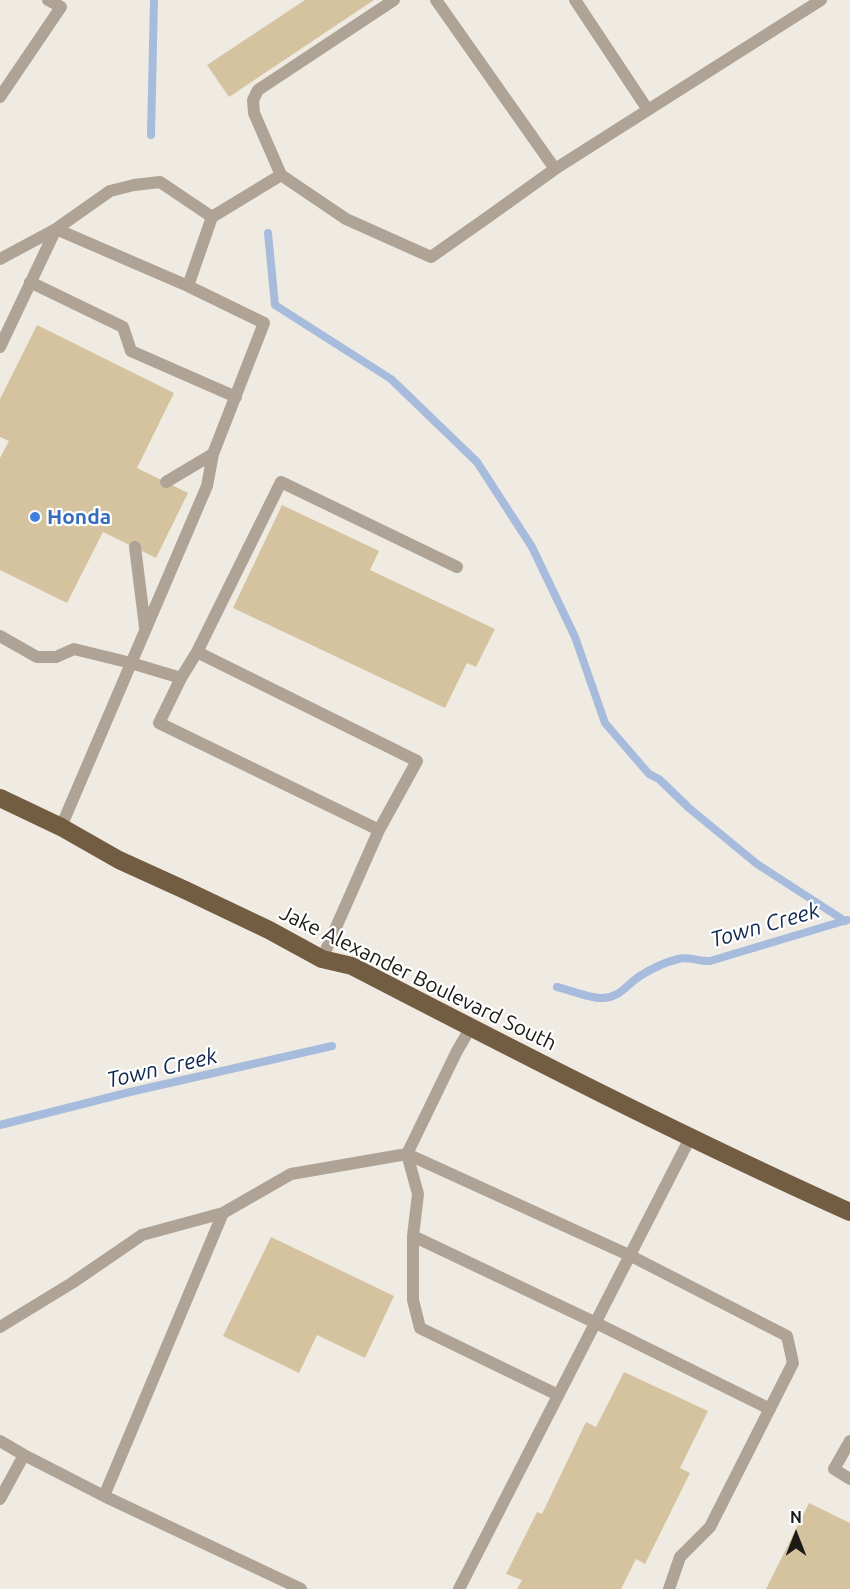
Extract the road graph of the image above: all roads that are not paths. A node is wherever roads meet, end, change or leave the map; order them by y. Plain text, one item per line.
1 (48, 0) edge
2 (394, 0) edge
3 (436, 0) edge
4 (575, 0) edge
5 (821, 0) edge
6 (0, 97) edge
7 (648, 110) junction
8 (555, 169) junction
9 (281, 175) junction
10 (212, 217) junction
11 (56, 229) junction
12 (0, 259) edge
13 (30, 282) junction
14 (189, 286) junction
15 (0, 347) edge
16 (236, 397) junction
17 (213, 454) junction
18 (166, 482) dead end
19 (135, 547) dead end
20 (457, 567) dead end
21 (145, 629) junction
22 (0, 636) edge
23 (197, 652) junction
24 (131, 663) junction
25 (182, 678) junction
26 (0, 798) edge
27 (61, 827) junction
28 (379, 830) junction
29 (322, 959) junction
30 (471, 1027) junction
31 (690, 1138) junction
32 (407, 1154) junction
33 (850, 1212) edge
34 (224, 1213) junction
35 (412, 1236) junction
36 (631, 1256) junction
37 (596, 1323) junction
38 (0, 1327) edge
39 (558, 1395) junction
40 (770, 1409) junction
41 (0, 1441) edge
42 (850, 1441) edge
43 (24, 1455) junction
44 (850, 1479) edge
45 (104, 1496) junction
46 (0, 1499) edge
47 (301, 1589) edge
48 (459, 1589) edge
49 (669, 1589) edge

1 - 6 lane
2 - 9 lane
3 - 8 lane
4 - 7 lane
5 - 7 lane
7 - 8 lane
8 - 9 lane
9 - 10 lane
10 - 11 lane
10 - 14 lane
11 - 12 lane
11 - 13 lane
11 - 14 lane
13 - 15 lane
13 - 16 lane
14 - 16 lane
16 - 17 lane
17 - 18 lane
17 - 21 lane
19 - 21 lane
20 - 23 lane
21 - 24 lane
22 - 24 lane
23 - 25 lane
23 - 28 lane
24 - 25 lane
24 - 27 lane
25 - 28 lane
26 - 27 highway, Jake Alexander Boulevard South
27 - 29 highway, Jake Alexander Boulevard South
28 - 29 lane
29 - 30 highway, Jake Alexander Boulevard South
30 - 31 highway, Jake Alexander Boulevard South
30 - 32 lane
31 - 33 highway, Jake Alexander Boulevard South
31 - 36 lane
32 - 34 lane
32 - 35 lane
32 - 36 lane
34 - 38 lane
34 - 45 lane
35 - 37 lane
35 - 39 lane
36 - 37 lane
36 - 40 lane
37 - 39 lane
37 - 40 lane
39 - 48 lane
40 - 49 lane
41 - 43 lane
42 - 44 lane
43 - 45 lane
43 - 46 lane
45 - 47 lane

